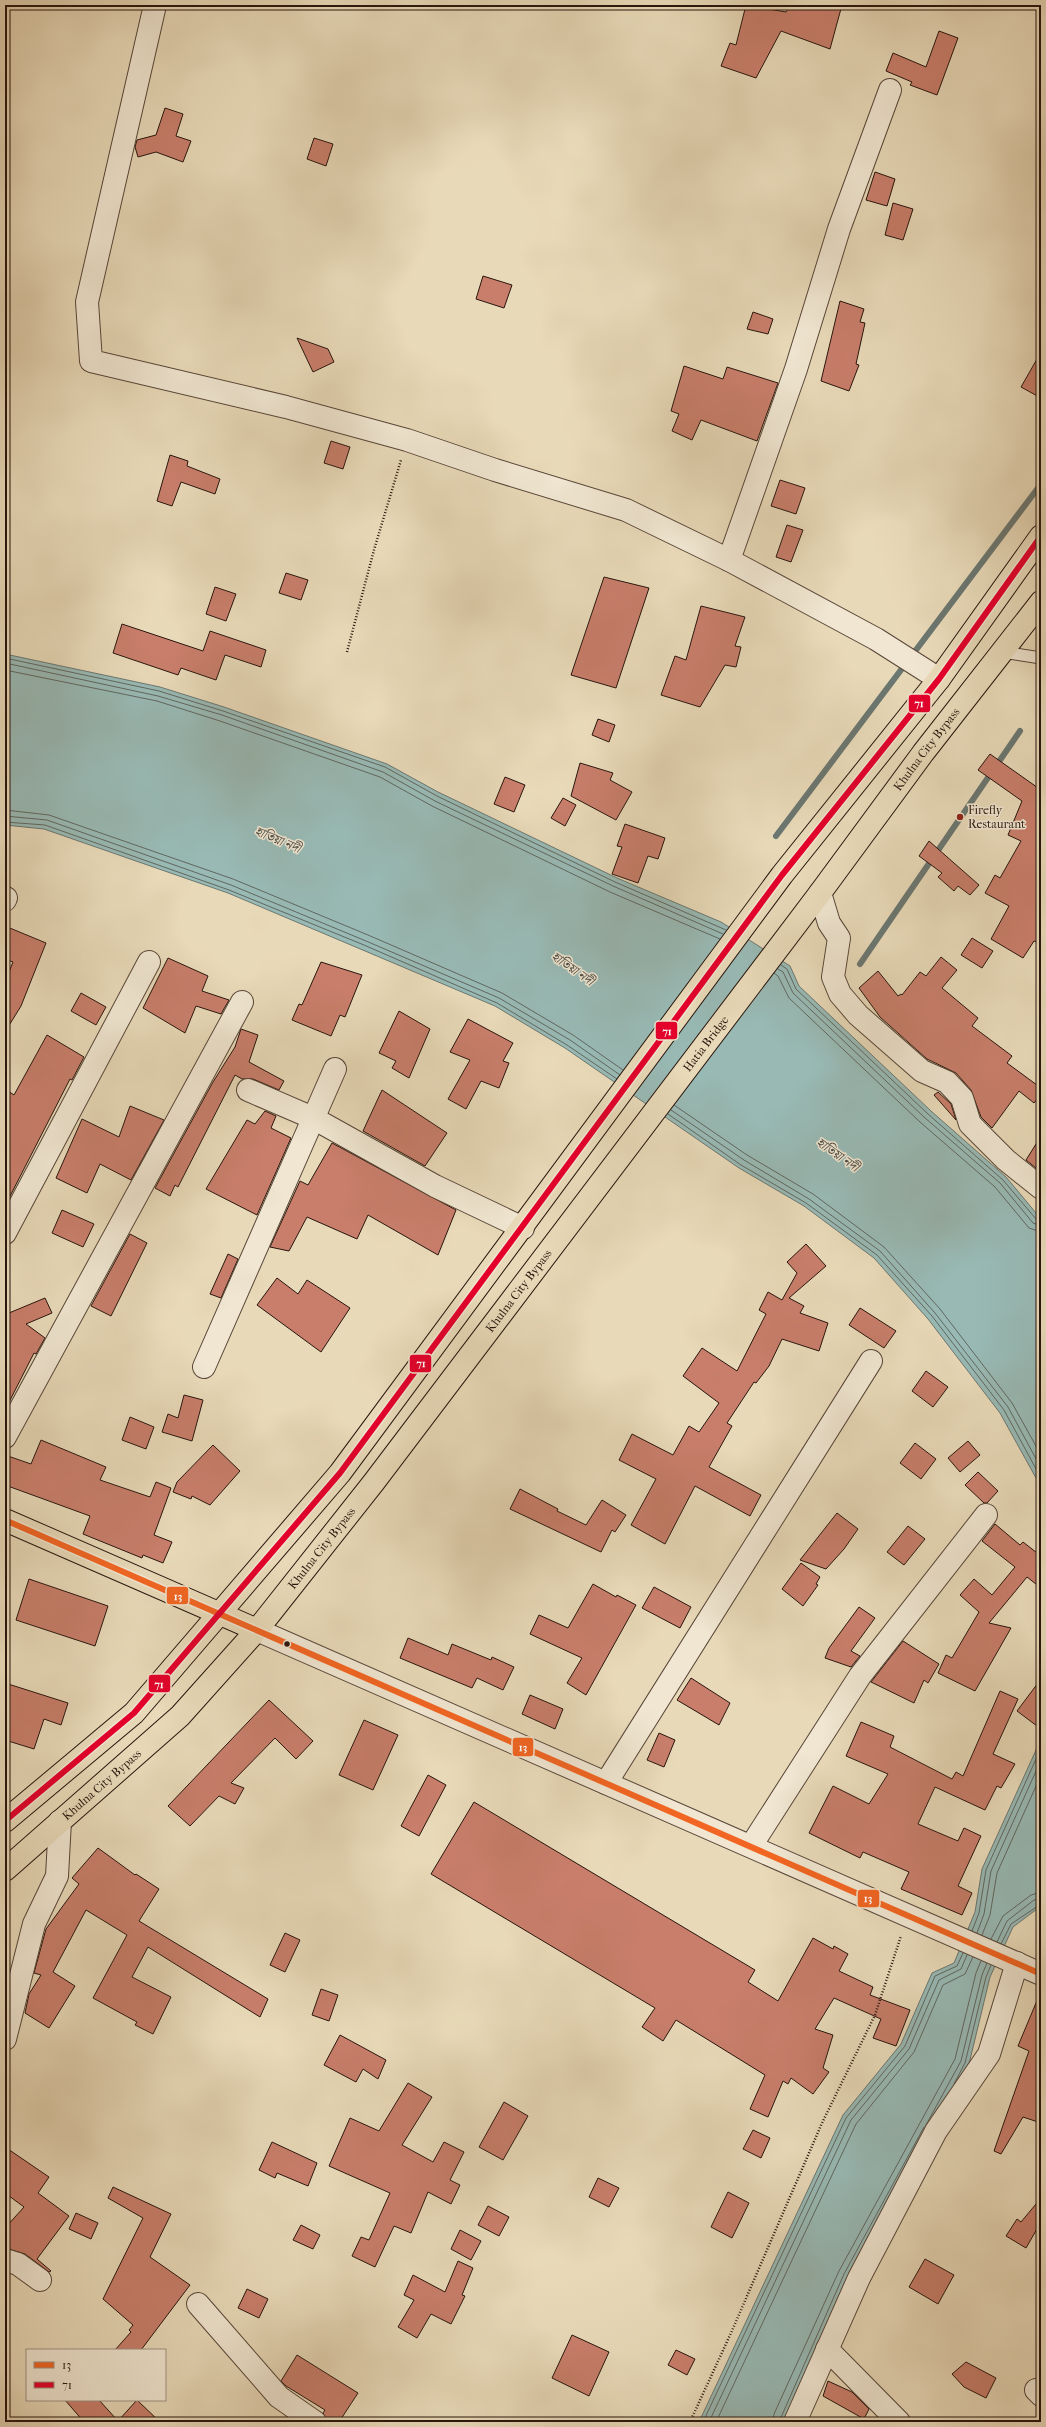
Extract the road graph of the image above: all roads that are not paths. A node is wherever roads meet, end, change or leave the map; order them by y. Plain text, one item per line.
1 (155, 5) edge
2 (890, 90) dead end
3 (1041, 536) edge
4 (729, 560) junction
5 (1041, 602) edge
6 (1002, 652) junction
7 (1041, 658) edge
8 (939, 679) junction
9 (817, 896) junction
10 (149, 962) dead end
11 (242, 1002) dead end
12 (334, 1068) dead end
13 (248, 1090) dead end
14 (313, 1118) junction
15 (596, 1187) joint
16 (1041, 1188) edge
17 (523, 1228) junction
18 (5, 1233) edge
19 (871, 1361) dead end
20 (204, 1367) dead end
21 (5, 1437) edge
22 (986, 1515) dead end
23 (5, 1520) edge
24 (220, 1614) junction
25 (257, 1630) junction
26 (606, 1783) junction
27 (5, 1821) edge
28 (60, 1821) junction
29 (751, 1846) junction
30 (5, 1870) edge
31 (1010, 1961) junction
32 (1041, 1974) edge
33 (5, 2039) edge
34 (5, 2260) edge
35 (40, 2280) dead end
36 (198, 2304) dead end
37 (827, 2349) junction
38 (315, 2422) edge
39 (795, 2422) edge
40 (898, 2422) edge

1 - 4 street
2 - 4 street
3 - 8 main road
4 - 8 street
5 - 6 main road, Khulna City Bypass
6 - 7 lane
6 - 9 main road, Khulna City Bypass
8 - 17 main road
9 - 15 main road, Hatia Bridge
9 - 16 street
10 - 18 street
11 - 21 street
12 - 14 street
13 - 14 street
14 - 17 street
14 - 20 street
15 - 25 main road, Khulna City Bypass
17 - 24 main road
19 - 26 street
22 - 29 street
23 - 24 main road
24 - 25 main road
24 - 27 main road
25 - 26 street
25 - 28 main road, Khulna City Bypass
26 - 29 street
28 - 30 main road, Khulna City Bypass
28 - 33 street
29 - 31 street
31 - 32 street
31 - 37 street
34 - 35 street
36 - 38 street
37 - 39 street
37 - 40 street

